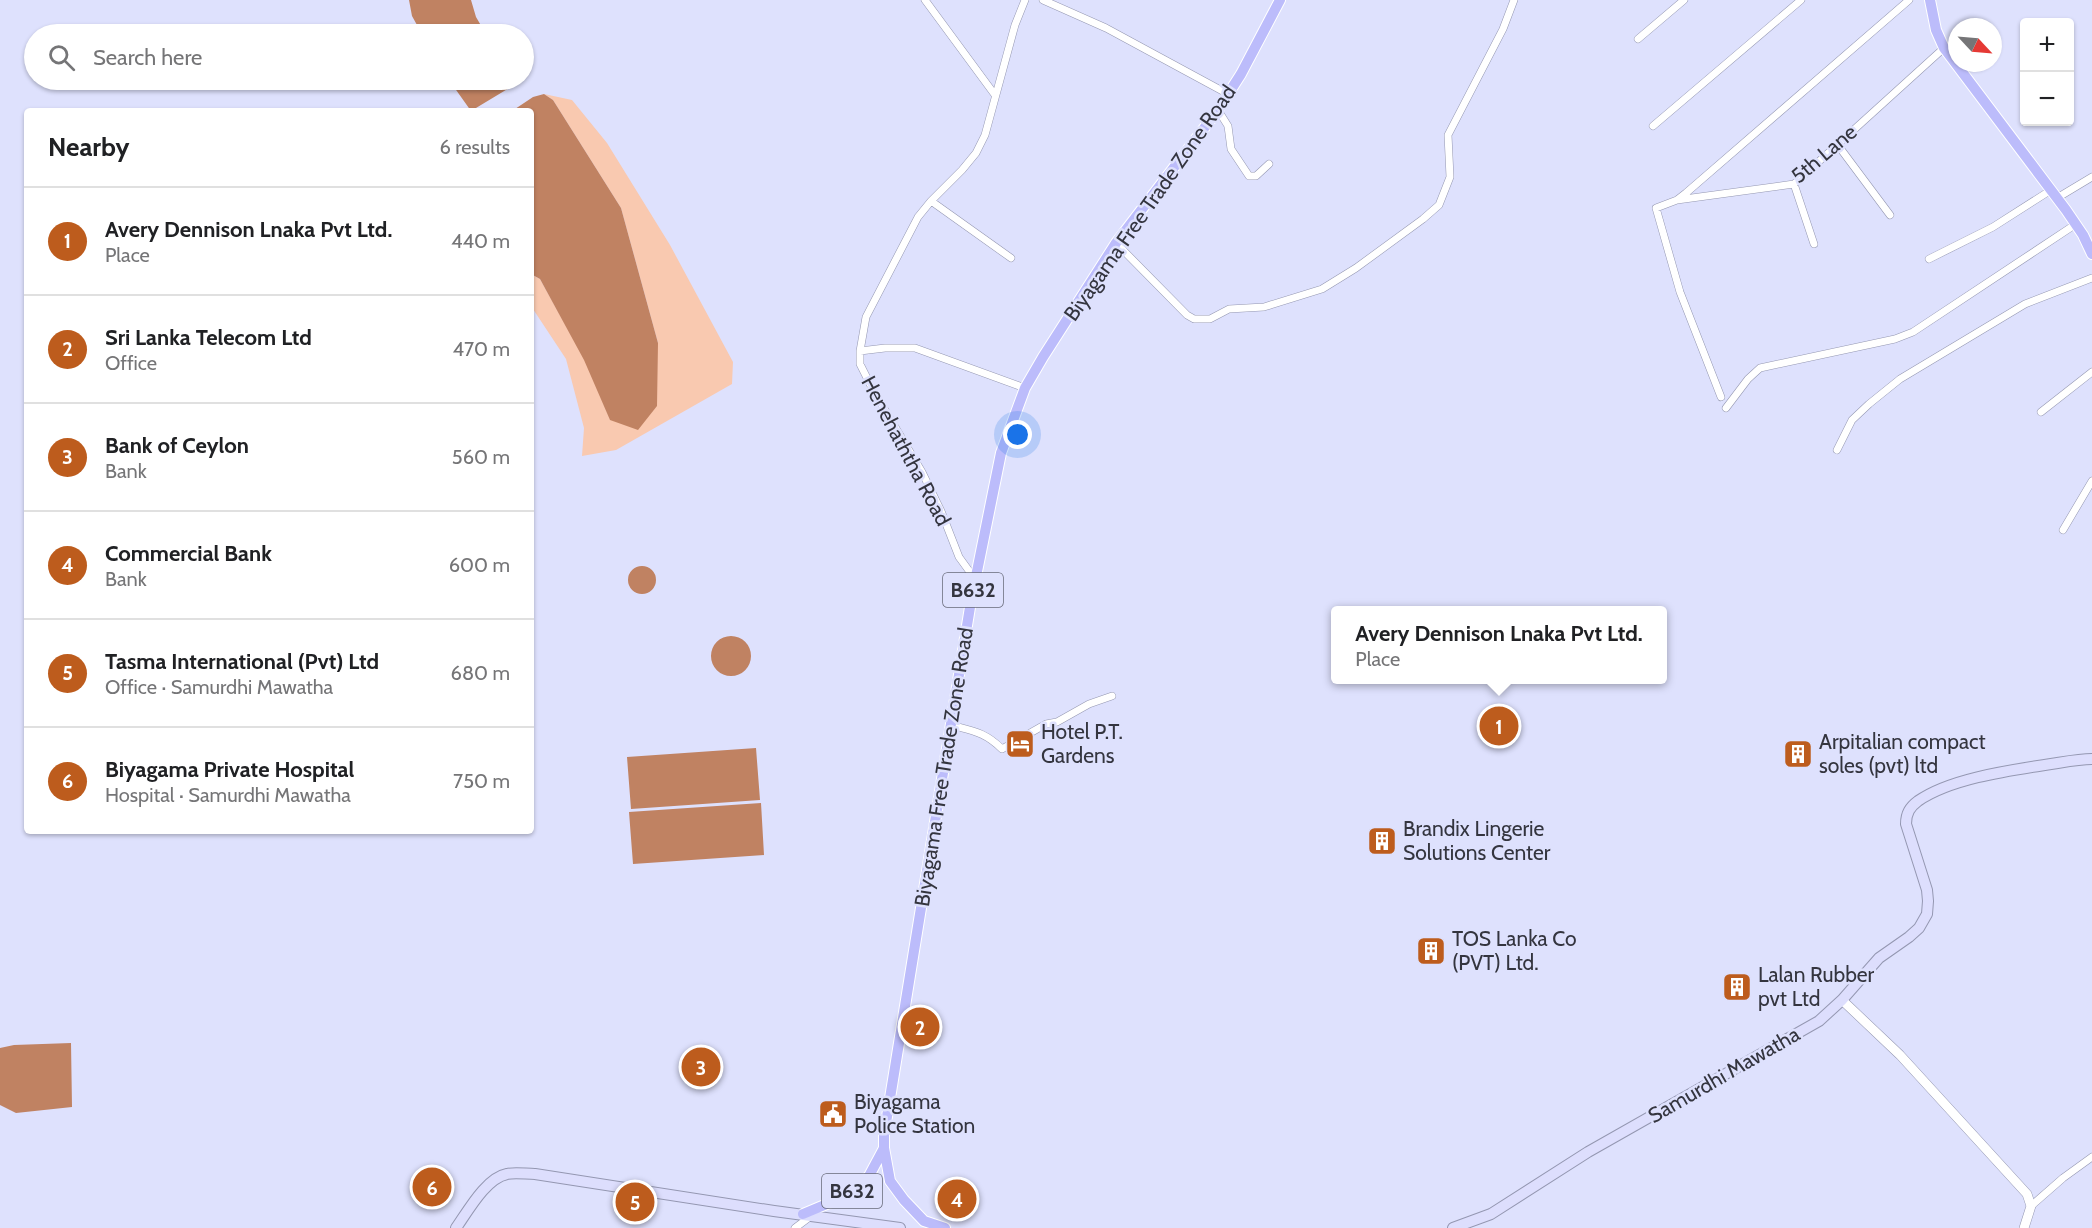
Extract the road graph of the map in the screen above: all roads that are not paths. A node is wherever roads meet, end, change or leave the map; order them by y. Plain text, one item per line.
1 (925, 0) edge
2 (1025, 0) edge
3 (1043, 0) edge
4 (1281, 0) edge
5 (1514, 0) edge
6 (1684, 0) edge
7 (1801, 0) edge
8 (1909, 0) edge
9 (1930, 0) edge
10 (1638, 39) dead end
11 (1944, 48) junction
12 (1228, 94) junction
13 (995, 95) junction
14 (1218, 110) junction
15 (1653, 126) dead end
16 (1837, 144) junction
17 (1269, 164) dead end
18 (2092, 177) edge
19 (1794, 184) junction
20 (2054, 194) junction
21 (1677, 200) junction
22 (931, 201) junction
23 (1890, 215) dead end
24 (2076, 224) junction
25 (1116, 243) junction
26 (1814, 244) dead end
27 (2091, 250) edge
28 (1011, 258) dead end
29 (1929, 259) dead end
30 (2092, 278) edge
31 (860, 351) junction
32 (2092, 372) edge
33 (1025, 388) junction
34 (1721, 397) dead end
35 (1726, 408) dead end
36 (2041, 412) dead end
37 (1837, 450) dead end
38 (2092, 481) edge
39 (2062, 530) dead end
40 (975, 579) junction
41 (1112, 696) dead end
42 (951, 725) junction
43 (2092, 759) edge
44 (1842, 1000) junction
45 (884, 1148) junction
46 (2092, 1157) edge
47 (2031, 1206) junction
48 (807, 1215) junction
49 (1466, 1226) edge
50 (456, 1228) edge
51 (795, 1228) edge
52 (900, 1228) edge
53 (945, 1228) edge
54 (1453, 1228) edge
55 (2024, 1228) edge

1 - 13 street
2 - 13 street, Henehaththa Road
3 - 12 street
4 - 12 main road, Biyagama Free Trade Zone Road / B632
5 - 25 street
6 - 10 street
7 - 15 street
8 - 21 street
9 - 11 main road
11 - 16 street, 5th Lane
11 - 20 main road
12 - 14 main road, Biyagama Free Trade Zone Road / B632
13 - 22 street, Henehaththa Road
14 - 17 street
14 - 25 main road, Biyagama Free Trade Zone Road / B632
16 - 19 street, 5th Lane
16 - 23 street
18 - 20 street
19 - 21 street, 5th Lane
19 - 26 street
20 - 24 main road
20 - 29 street
21 - 34 street
22 - 28 street
22 - 31 street, Henehaththa Road
24 - 27 main road
24 - 35 street
25 - 33 main road, Biyagama Free Trade Zone Road / B632
30 - 37 street
31 - 33 street
31 - 40 street, Henehaththa Road
32 - 36 street
33 - 40 main road, Biyagama Free Trade Zone Road / B632
38 - 39 street
40 - 42 main road, Biyagama Free Trade Zone Road / B632
41 - 42 street
42 - 45 main road, Biyagama Free Trade Zone Road / B632
43 - 44 main road, Samurdhi Mawatha
44 - 47 street
44 - 49 main road, Samurdhi Mawatha
45 - 48 main road, Biyagama Free Trade Zone Road / B632
45 - 53 main road, Biyagama Free Trade Zone Road / B632
46 - 47 street
47 - 55 street
48 - 50 main road
48 - 51 street
48 - 52 main road
49 - 54 main road, Samurdhi Mawatha

